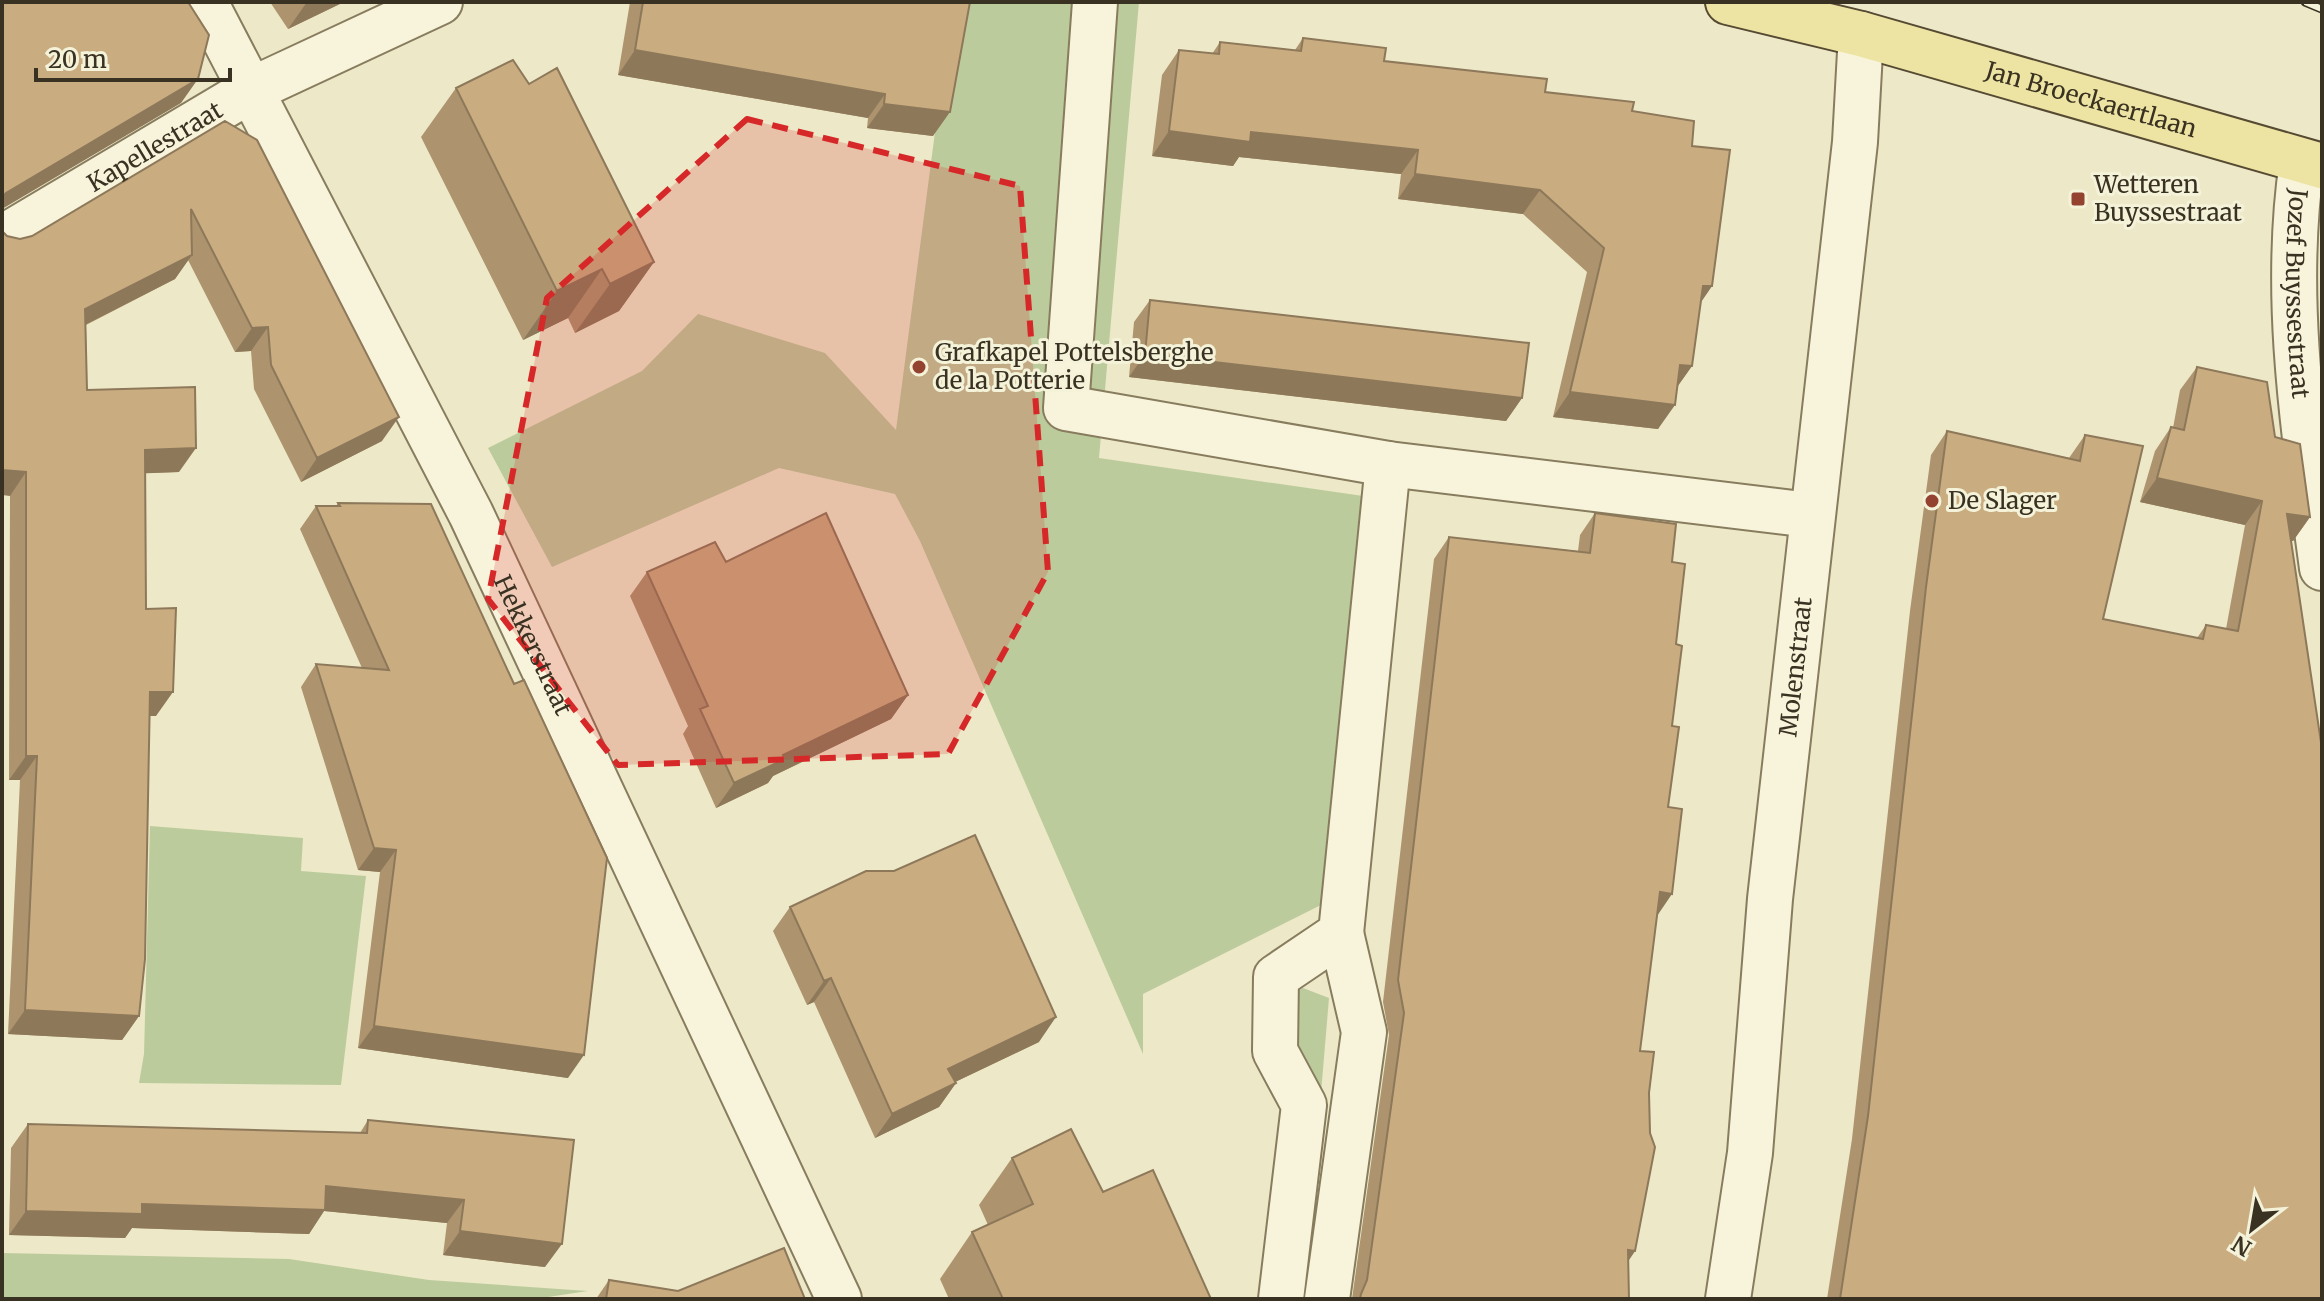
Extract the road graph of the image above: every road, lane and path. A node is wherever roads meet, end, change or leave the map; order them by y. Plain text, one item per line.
1 (205, 2) edge
2 (440, 2) edge
3 (1095, 2) edge
4 (1728, 2) edge
5 (1869, 13) edge
6 (251, 90) junction
7 (2312, 164) edge
8 (2, 238) edge
9 (1388, 464) junction
10 (1810, 515) junction
11 (2322, 568) edge
12 (1341, 933) junction
13 (839, 1299) edge
14 (1281, 1299) edge
15 (1327, 1299) edge
16 (1728, 1299) edge

1 - 6 street, Hekkerstraat
2 - 6 street, Kapellestraat
3 - 9 street
4 - 5 main road, Jan Broeckaertlaan
5 - 7 main road, Jan Broeckaertlaan
5 - 10 street, Molenstraat
6 - 8 street, Kapellestraat
6 - 13 street, Hekkerstraat
7 - 11 street, Jozef Buyssestraat
9 - 10 street
9 - 12 street
10 - 16 street, Molenstraat
12 - 14 street
12 - 15 street

